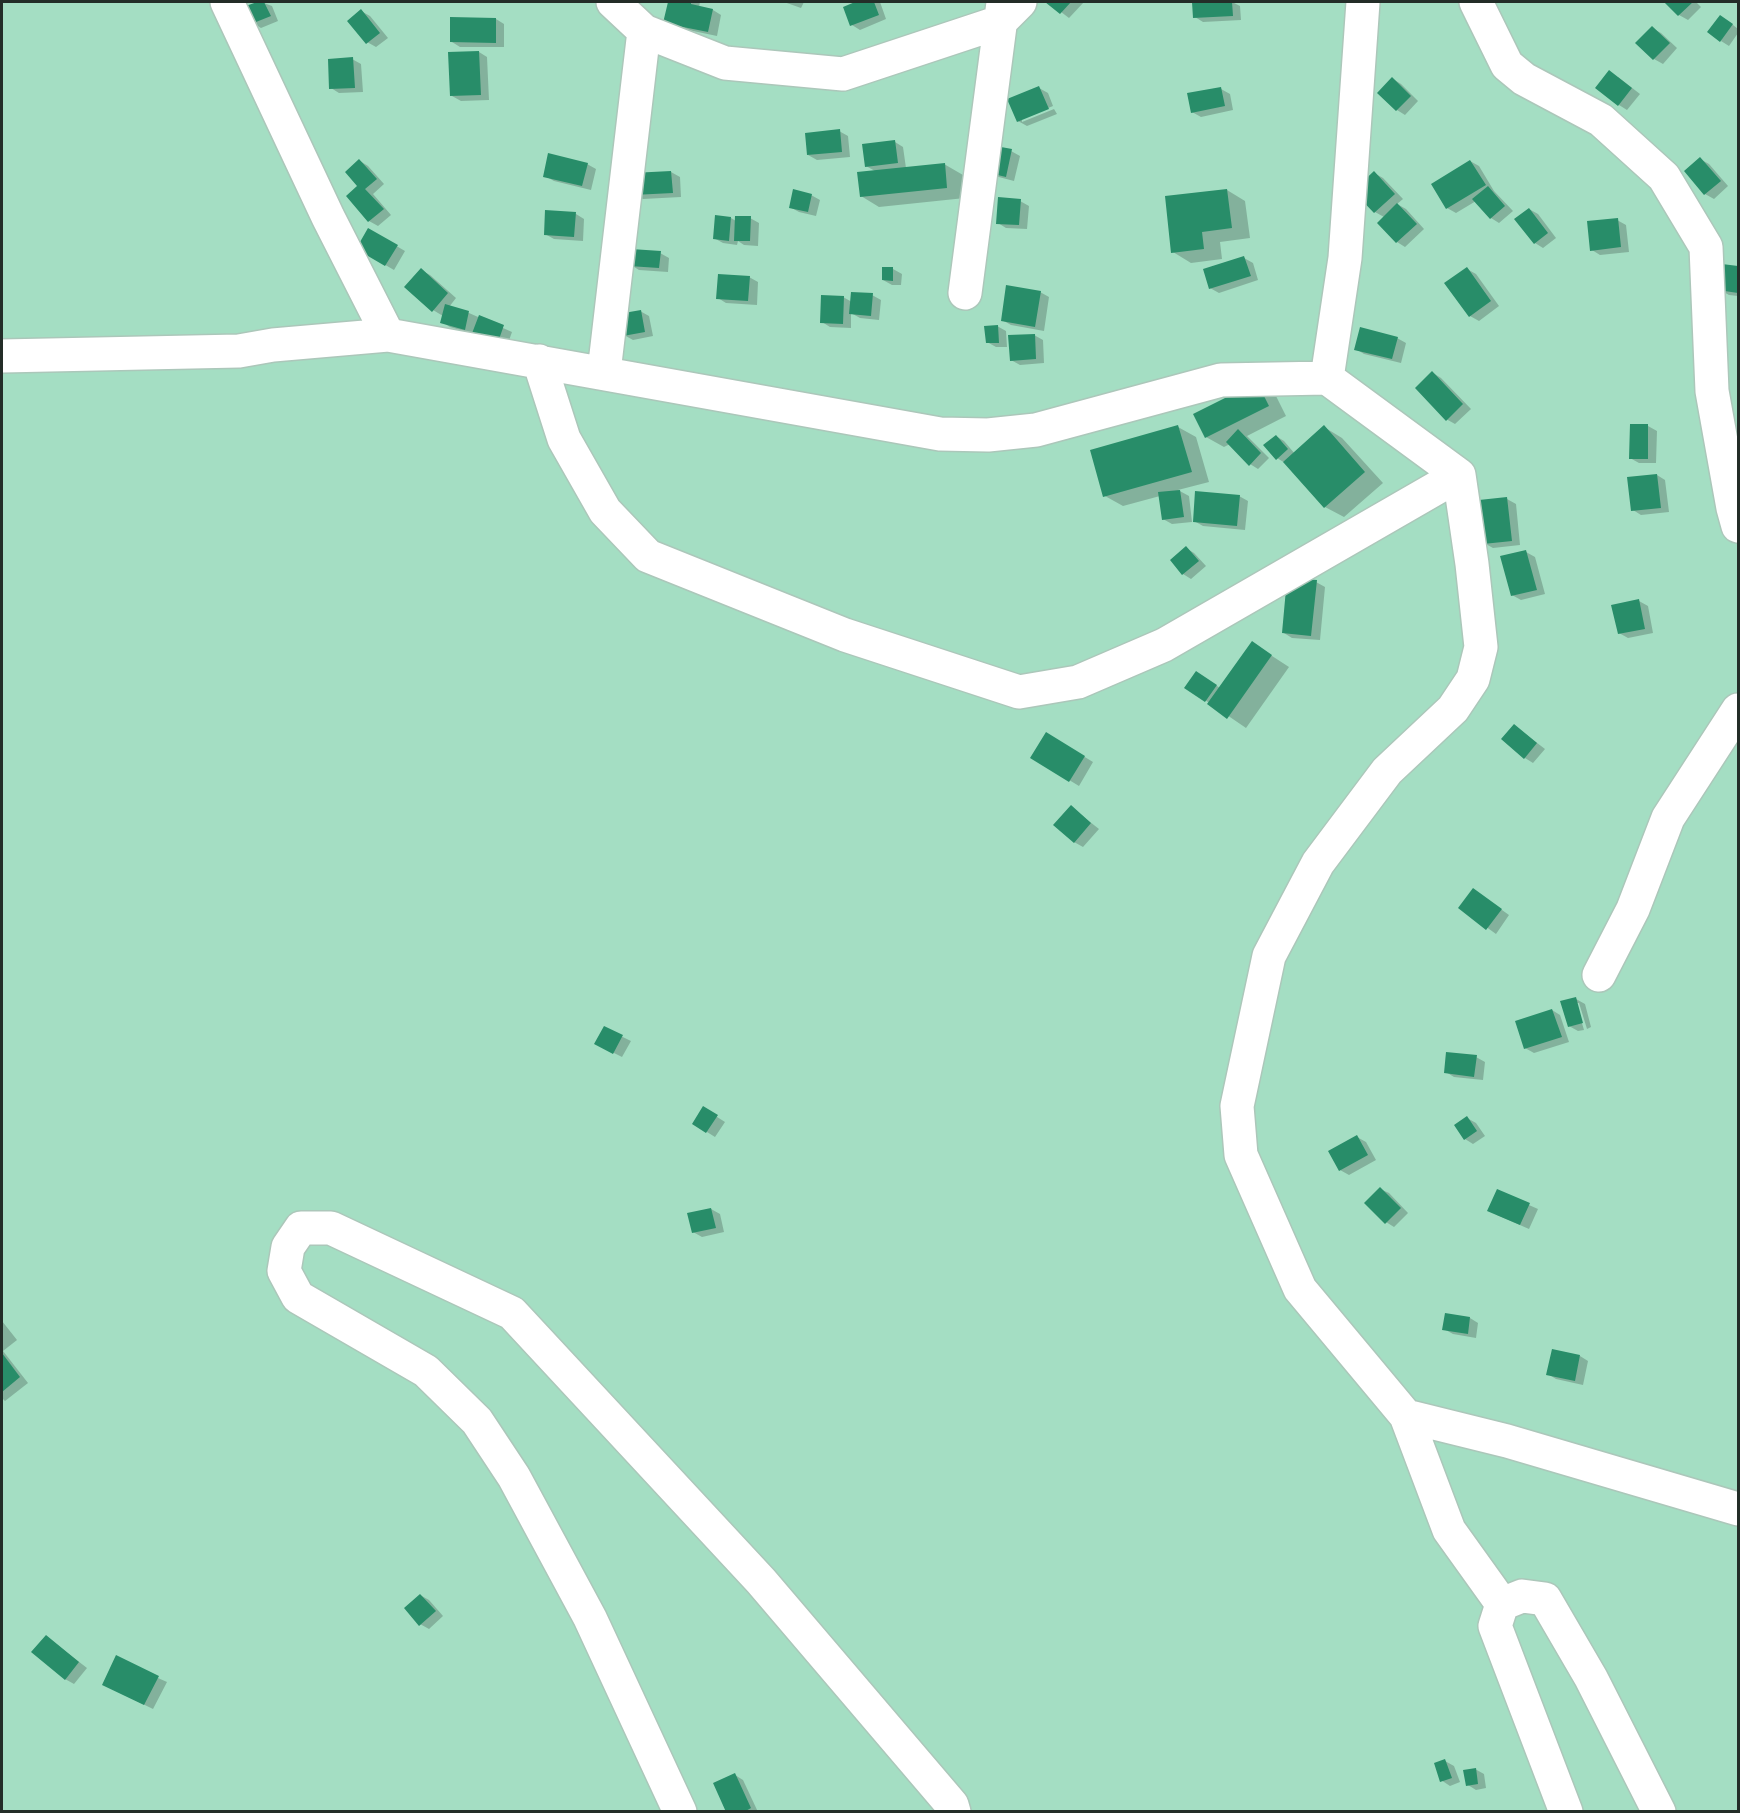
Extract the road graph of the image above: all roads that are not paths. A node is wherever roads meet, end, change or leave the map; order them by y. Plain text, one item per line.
1 (227, 2) edge
2 (613, 2) edge
3 (1363, 2) edge
4 (1476, 2) edge
5 (1008, 8) edge
6 (644, 31) junction
7 (965, 293) dead end
8 (388, 335) junction
9 (2, 356) edge
10 (539, 361) junction
11 (604, 372) junction
12 (1327, 378) junction
13 (1459, 475) junction
14 (1738, 525) edge
15 (1738, 710) edge
16 (1599, 975) dead end
17 (1406, 1416) junction
18 (1738, 1509) edge
19 (1502, 1604) junction
20 (680, 1812) edge
21 (954, 1812) edge
22 (1566, 1812) edge
23 (1659, 1812) edge

1 - 8 street
2 - 6 street
3 - 12 street
4 - 14 street
5 - 6 street
5 - 7 street
6 - 11 street
8 - 9 street
8 - 10 street
10 - 11 street
10 - 13 street
11 - 12 street
12 - 13 street
13 - 17 street
15 - 16 street
17 - 18 street
17 - 19 street
19 - 22 street
19 - 23 street
20 - 21 street

